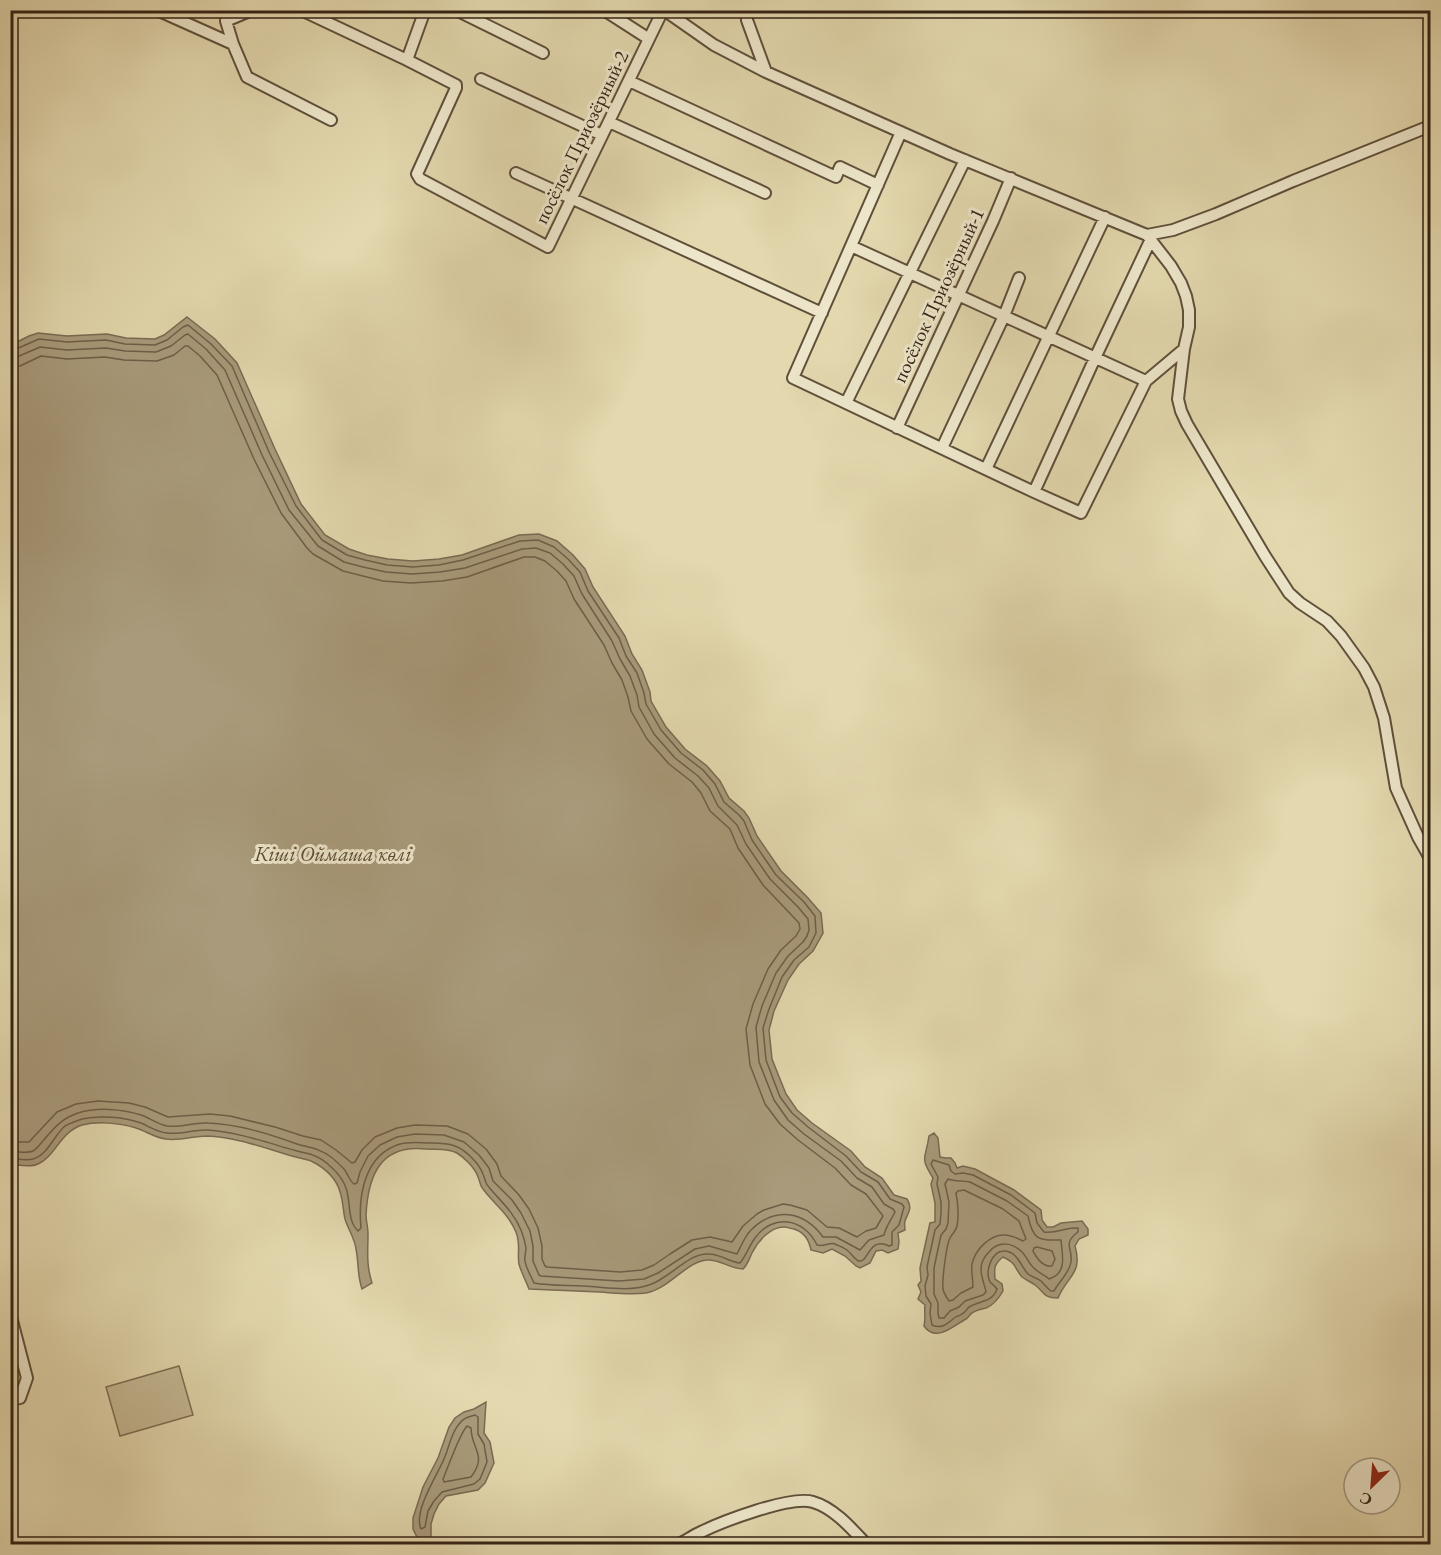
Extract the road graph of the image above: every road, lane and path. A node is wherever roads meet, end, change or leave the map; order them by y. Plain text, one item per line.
1 (157, 10) edge
2 (252, 10) edge
3 (301, 10) edge
4 (425, 10) edge
5 (456, 10) edge
6 (604, 10) edge
7 (663, 10) edge
8 (747, 10) edge
9 (224, 16) edge
10 (649, 39) junction
11 (233, 44) junction
12 (543, 53) dead end
13 (407, 60) junction
14 (766, 72) junction
15 (481, 79) dead end
16 (629, 81) junction
17 (331, 120) dead end
18 (609, 122) junction
19 (1431, 126) edge
20 (901, 132) junction
21 (602, 135) junction
22 (965, 160) junction
23 (516, 173) dead end
24 (1011, 178) junction
25 (878, 185) junction
26 (765, 193) dead end
27 (571, 198) junction
28 (1105, 217) junction
29 (1149, 237) junction
30 (851, 246) junction
31 (909, 273) junction
32 (1019, 278) dead end
33 (957, 295) junction
34 (822, 313) junction
35 (1004, 316) junction
36 (1049, 337) junction
37 (1184, 349) junction
38 (1095, 358) junction
39 (1146, 381) junction
40 (846, 403) junction
41 (897, 428) junction
42 (942, 448) junction
43 (986, 469) junction
44 (1034, 492) junction
45 (1431, 858) edge
46 (10, 1313) edge
47 (10, 1400) edge
48 (679, 1545) edge
49 (867, 1545) edge

1 - 11 street
2 - 9 street
3 - 13 street
4 - 13 street
5 - 12 street
6 - 10 street
7 - 10 street, посёлок Приозёрный-2
7 - 14 street
8 - 14 street
9 - 11 street
10 - 16 street, посёлок Приозёрный-2
11 - 17 street
13 - 27 street, посёлок Приозёрный-2
14 - 20 street
15 - 21 street
16 - 18 street, посёлок Приозёрный-2
16 - 25 street
18 - 21 street, посёлок Приозёрный-2
18 - 26 street
19 - 29 street
20 - 22 street
20 - 25 street
21 - 27 street, посёлок Приозёрный-2
22 - 24 street
22 - 31 street
23 - 27 street
24 - 28 street
24 - 33 street, посёлок Приозёрный-1
25 - 30 street
27 - 34 street
28 - 29 street
28 - 36 street
29 - 37 street
29 - 38 street
30 - 31 street
30 - 34 street
31 - 33 street
31 - 40 street
32 - 35 street
33 - 35 street
33 - 41 street, посёлок Приозёрный-1
34 - 40 street
35 - 36 street
35 - 42 street
36 - 38 street
36 - 43 street
37 - 39 street
37 - 45 street
38 - 39 street
38 - 44 street
39 - 44 street
40 - 41 street
41 - 42 street
42 - 43 street
43 - 44 street
46 - 47 street
48 - 49 street

